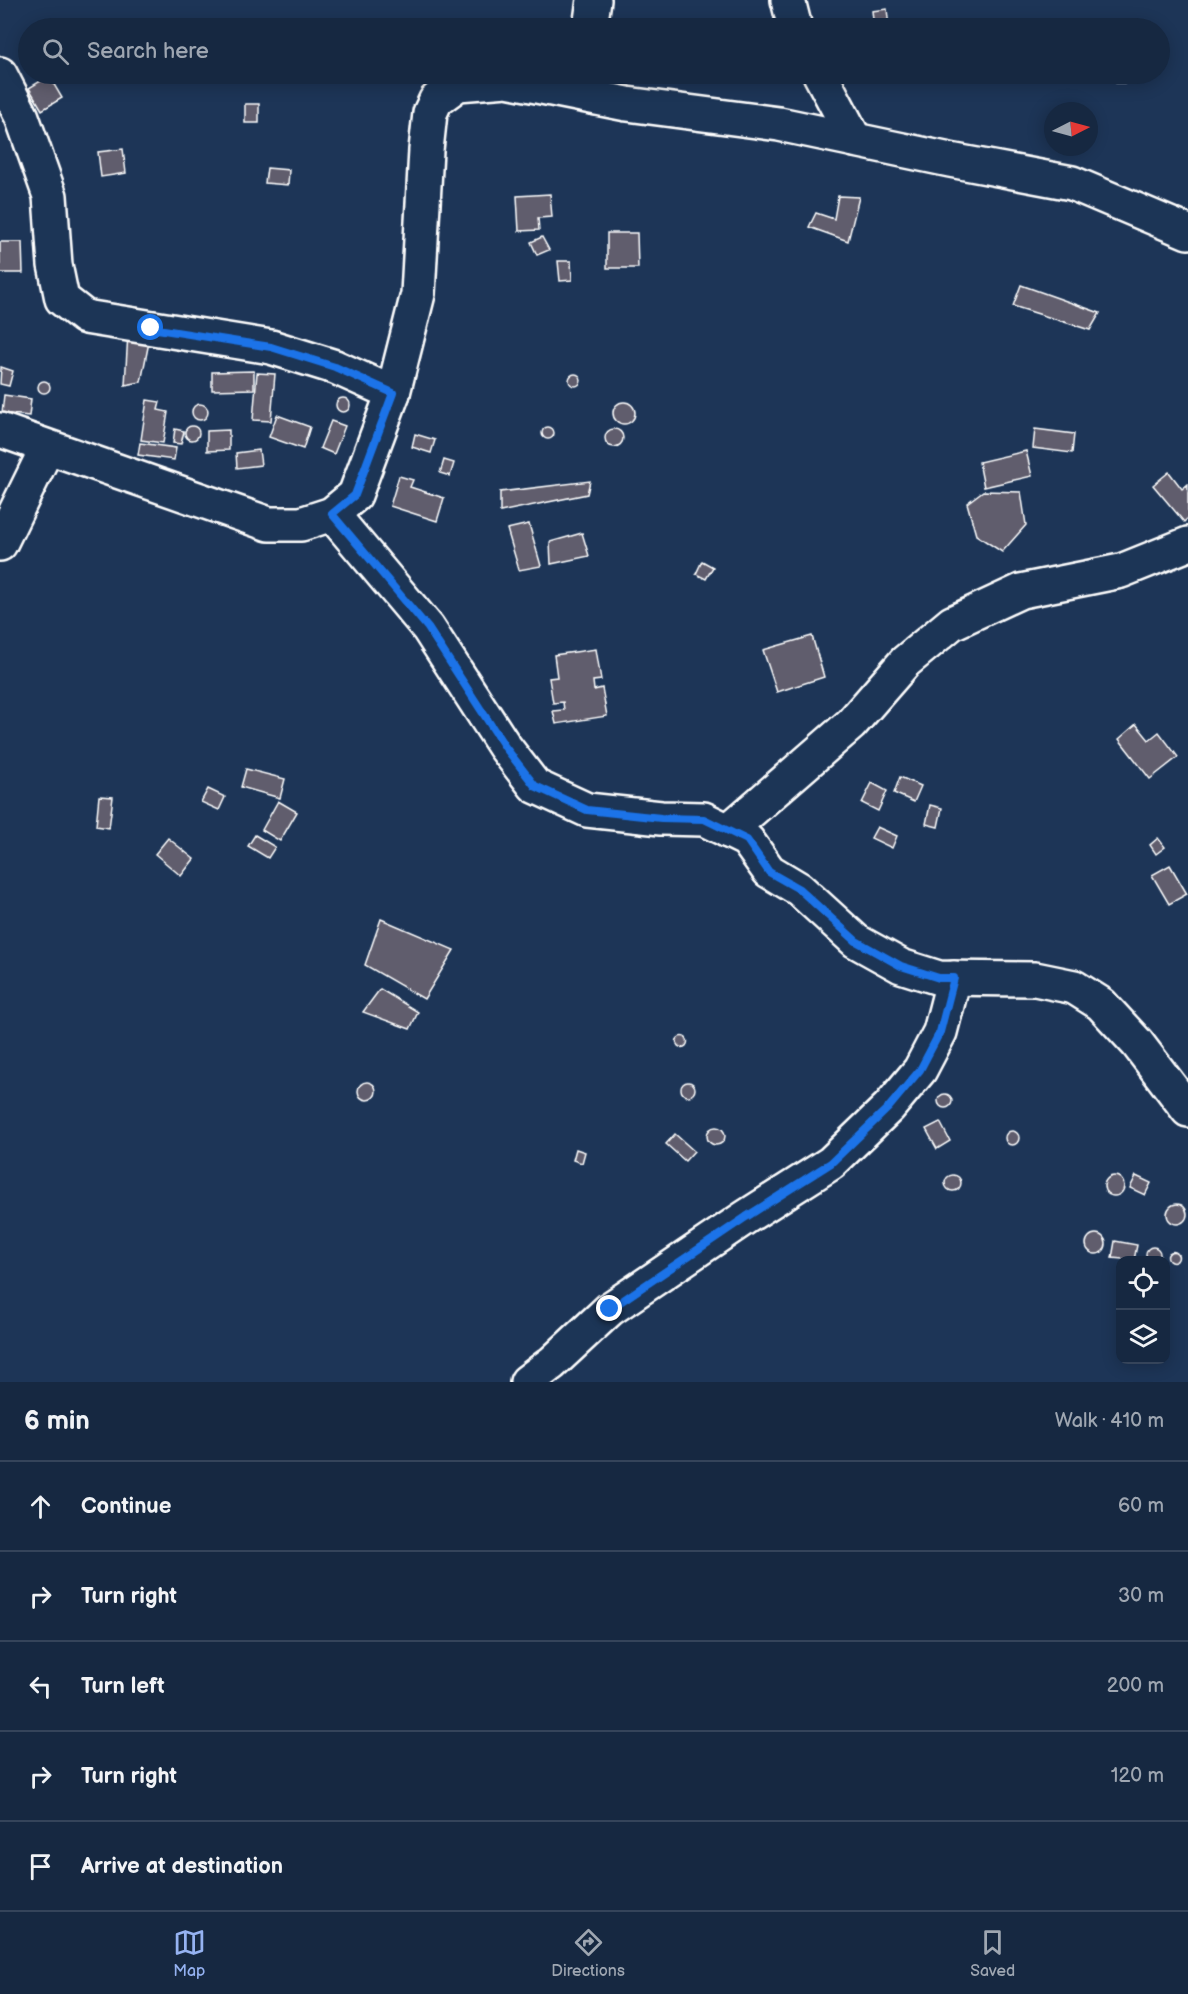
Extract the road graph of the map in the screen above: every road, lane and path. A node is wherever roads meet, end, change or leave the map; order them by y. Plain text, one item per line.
1 (594, 0) edge
2 (788, 0) edge
3 (591, 18) edge
4 (792, 18) edge
5 (0, 74) edge
6 (458, 84) edge
7 (574, 84) edge
8 (825, 84) edge
9 (855, 140) junction
10 (1188, 232) edge
11 (393, 393) junction
12 (0, 430) edge
13 (47, 448) junction
14 (332, 514) junction
15 (0, 544) edge
16 (1188, 544) edge
17 (728, 831) junction
18 (954, 978) junction
19 (1188, 1110) edge
20 (527, 1382) edge

1 - 3 street
2 - 4 street
5 - 11 street
6 - 11 street
7 - 9 street
8 - 9 street
9 - 10 street
11 - 14 street
12 - 13 street
13 - 14 street
13 - 15 street
14 - 17 street
16 - 17 street
17 - 18 street
18 - 19 street
18 - 20 street

